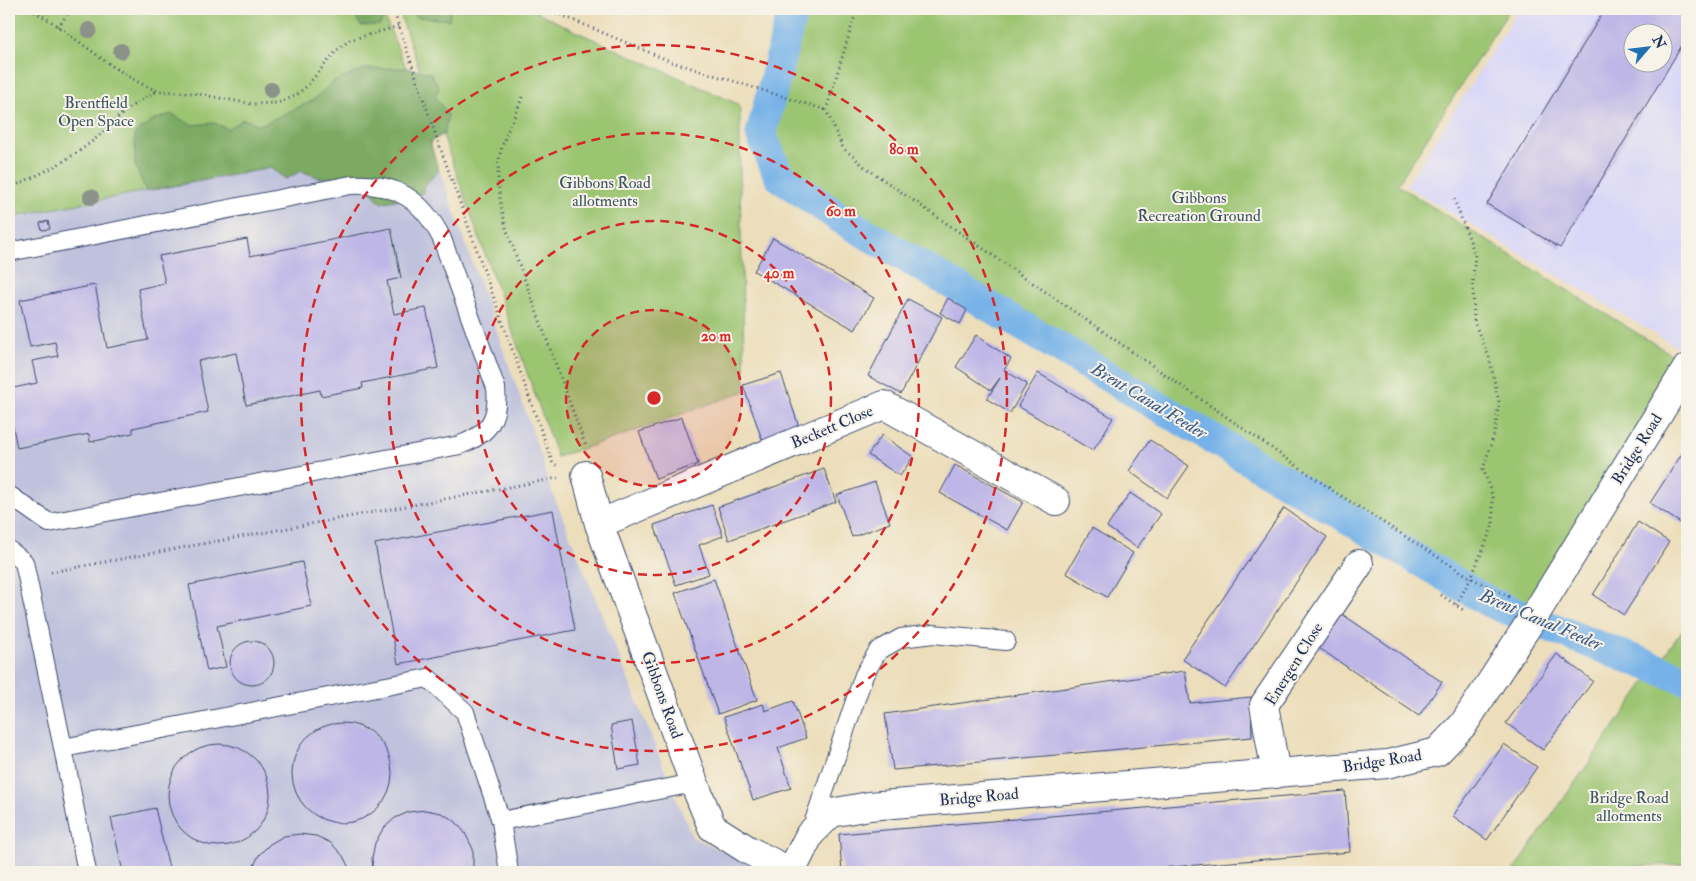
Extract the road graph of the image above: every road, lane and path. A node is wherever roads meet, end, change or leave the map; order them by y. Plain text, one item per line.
1 (30, 9) edge
2 (71, 9) edge
3 (393, 9) edge
4 (547, 9) edge
5 (857, 9) edge
6 (399, 26) junction
7 (58, 27) junction
8 (157, 91) junction
9 (522, 97) dead end
10 (826, 110) junction
11 (9, 188) edge
12 (1454, 199) dead end
13 (9, 252) edge
14 (1687, 368) edge
15 (586, 476) junction
16 (9, 495) edge
17 (1056, 501) dead end
18 (599, 524) junction
19 (9, 550) edge
20 (1359, 564) dead end
21 (25, 569) junction
22 (1471, 578) junction
23 (1441, 595) dead end
24 (1456, 605) junction
25 (1538, 610) junction
26 (1465, 611) dead end
27 (1006, 641) dead end
28 (63, 748) junction
29 (1276, 774) junction
30 (694, 783) junction
31 (501, 821) junction
32 (810, 834) junction
33 (87, 872) edge
34 (509, 872) edge
35 (791, 872) edge

1 - 7 path
2 - 7 path
3 - 6 path
4 - 10 path
5 - 10 path
6 - 8 path
6 - 15 path
7 - 8 path
8 - 11 path
9 - 15 path
10 - 22 path
12 - 22 path
13 - 16 lane
14 - 25 street, Bridge Road
15 - 18 street, Gibbons Road
15 - 21 path
17 - 18 street, Beckett Close
18 - 30 street, Gibbons Road
19 - 21 lane
20 - 29 street, Energen Close
21 - 28 lane
22 - 24 path
22 - 25 path
23 - 24 path
24 - 26 path
25 - 29 street, Bridge Road
27 - 32 lane
28 - 31 lane
28 - 33 lane
29 - 32 street, Bridge Road
30 - 31 lane
30 - 35 street, Gibbons Road
31 - 34 lane
32 - 35 street

